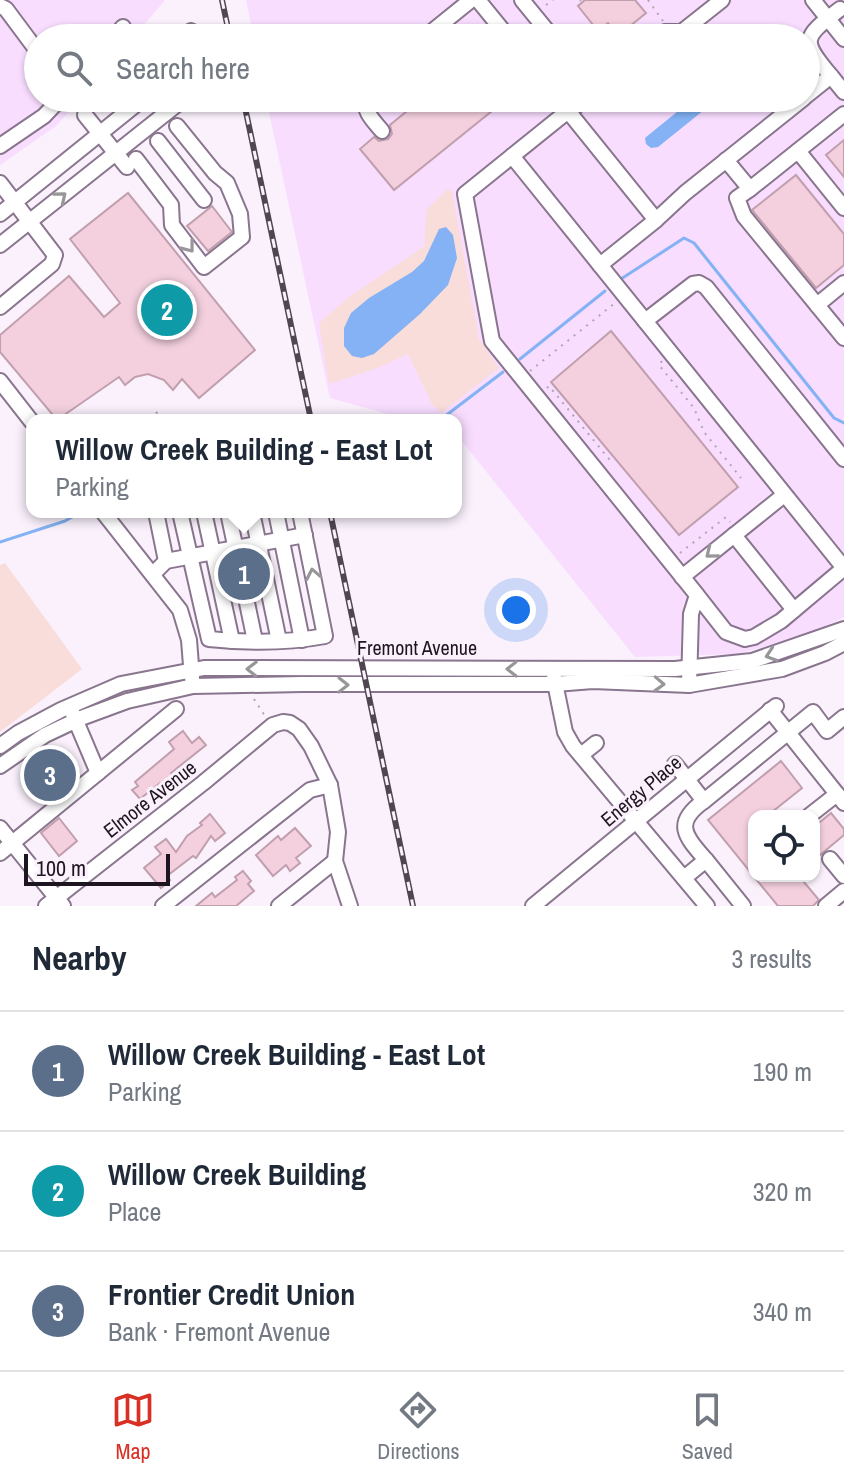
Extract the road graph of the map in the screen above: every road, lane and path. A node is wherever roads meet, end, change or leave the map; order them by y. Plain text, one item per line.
1 (471, 0) edge
2 (478, 0) edge
3 (522, 0) edge
4 (553, 0) edge
5 (648, 0) edge
6 (722, 0) edge
7 (813, 0) edge
8 (546, 5) dead end
9 (0, 6) edge
10 (839, 8) edge
11 (827, 19) junction
12 (441, 24) edge
13 (498, 24) edge
14 (542, 24) edge
15 (666, 24) edge
16 (685, 24) edge
17 (820, 25) edge
18 (24, 33) edge
19 (844, 39) edge
20 (820, 63) edge
21 (831, 76) junction
22 (820, 85) edge
23 (844, 92) edge
24 (48, 112) edge
25 (127, 112) edge
26 (167, 112) edge
27 (368, 112) edge
28 (567, 112) edge
29 (569, 112) edge
30 (786, 112) edge
31 (844, 114) edge
32 (85, 115) dead end
33 (177, 126) dead end
34 (382, 131) dead end
35 (100, 134) junction
36 (158, 141) dead end
37 (0, 146) edge
38 (798, 151) junction
39 (116, 153) junction
40 (512, 156) junction
41 (726, 160) junction
42 (0, 183) edge
43 (750, 189) junction
44 (204, 200) dead end
45 (15, 202) junction
46 (844, 208) edge
47 (0, 214) edge
48 (656, 220) junction
49 (29, 222) junction
50 (0, 245) edge
51 (600, 265) junction
52 (844, 283) edge
53 (618, 300) dead end
54 (817, 305) junction
55 (0, 307) edge
56 (645, 321) junction
57 (844, 338) edge
58 (665, 358) dead end
59 (529, 374) dead end
60 (0, 381) edge
61 (543, 391) dead end
62 (26, 414) edge
63 (844, 459) edge
64 (606, 467) dead end
65 (741, 478) dead end
66 (784, 495) junction
67 (108, 518) edge
68 (157, 518) edge
69 (181, 518) edge
70 (205, 518) edge
71 (229, 518) edge
72 (253, 518) edge
73 (277, 518) edge
74 (301, 518) edge
75 (734, 531) junction
76 (305, 535) junction
77 (281, 539) junction
78 (258, 543) junction
79 (236, 548) junction
80 (213, 552) junction
81 (190, 556) junction
82 (676, 556) dead end
83 (166, 561) junction
84 (844, 568) edge
85 (153, 574) junction
86 (682, 577) junction
87 (697, 595) junction
88 (794, 610) junction
89 (844, 629) edge
90 (302, 640) junction
91 (232, 641) junction
92 (255, 641) junction
93 (279, 641) junction
94 (844, 643) edge
95 (689, 668) junction
96 (191, 670) junction
97 (554, 676) junction
98 (689, 685) junction
99 (193, 686) junction
100 (254, 693) dead end
101 (176, 709) dead end
102 (73, 713) junction
103 (264, 717) dead end
104 (844, 717) edge
105 (788, 732) junction
106 (596, 743) dead end
107 (0, 746) edge
108 (581, 755) junction
109 (675, 764) dead end
110 (0, 766) edge
111 (98, 773) junction
112 (687, 779) junction
113 (656, 784) dead end
114 (330, 785) junction
115 (666, 796) junction
116 (840, 799) edge
117 (704, 801) junction
118 (820, 810) edge
119 (636, 821) junction
120 (0, 828) edge
121 (6, 848) edge
122 (830, 859) dead end
123 (706, 860) junction
124 (335, 861) junction
125 (844, 876) edge
126 (684, 878) junction
127 (844, 891) edge
128 (55, 903) edge
129 (163, 906) edge
130 (279, 906) edge
131 (350, 906) edge
132 (533, 906) edge
133 (707, 906) edge
134 (743, 906) edge
135 (826, 906) edge

1 - 12 street
2 - 13 street
3 - 14 street
4 - 8 path
5 - 15 path
6 - 16 street
7 - 11 street
9 - 18 street
10 - 11 street
11 - 17 street
11 - 19 street
20 - 21 street
21 - 22 street
21 - 23 street
24 - 37 street
25 - 35 street
26 - 39 street
27 - 34 street
28 - 40 street
29 - 48 street
30 - 41 street
31 - 38 street
32 - 35 street
39 -> 33 street
35 - 39 street
35 - 45 street
36 - 44 street
38 - 43 street
38 - 46 street
49 -> 39 street
40 - 51 street
40 - 86 street
41 - 43 street
41 - 48 street
42 - 45 street
43 - 54 street
45 - 47 street
45 - 49 street
48 - 51 street
49 - 50 street
49 - 55 street
51 - 56 street
52 - 54 street
53 - 59 path
54 - 57 street
56 - 63 street
56 - 66 street
58 - 65 path
60 - 62 street
61 - 64 path
66 - 75 street
66 - 84 street
67 - 85 street
68 - 83 street
69 - 81 street
70 - 80 street
71 - 79 street
72 - 78 street
73 - 77 street
74 - 76 street
75 - 82 path
75 -> 86 street
75 - 88 street
76 - 77 street
90 -> 76 street
77 - 78 street
77 - 90 street
78 - 79 street
78 - 93 street
79 - 80 street
79 - 92 street
80 - 81 street
80 - 91 street
81 - 83 street
81 - 91 street
83 - 85 street
84 - 88 street
85 - 96 street
86 - 87 street
87 - 88 street
87 - 95 street
89 -> 95 street, Fremont Avenue
90 - 93 street
91 - 92 street
92 - 93 street
94 - 98 street, Fremont Avenue
95 - 97 street, Fremont Avenue
95 - 98 street
97 -> 96 street, Fremont Avenue
96 - 99 street
96 - 102 street, Fremont Avenue
97 -> 98 street, Fremont Avenue
99 -> 97 street, Fremont Avenue
97 - 108 street
99 - 102 street, Fremont Avenue
100 - 103 path
101 - 111 street
102 - 107 street, Fremont Avenue
102 - 110 street, Fremont Avenue
102 - 111 street
104 - 105 street
105 - 112 street, Energy Place
105 - 116 street
105 - 117 street
106 - 108 street
108 - 119 street
109 - 112 street
111 - 121 street
112 - 115 street, Energy Place
112 - 117 street
113 - 115 street
114 - 124 street
114 - 128 street, Elmore Avenue
114 - 129 street
115 - 119 street, Energy Place
116 - 118 street
117 - 123 street
119 - 126 street
119 - 132 street, Energy Place
120 - 121 street
121 - 128 street
122 - 125 street
123 - 126 street
123 - 134 street
124 - 130 street
124 - 131 street
126 - 133 street
127 - 135 street

